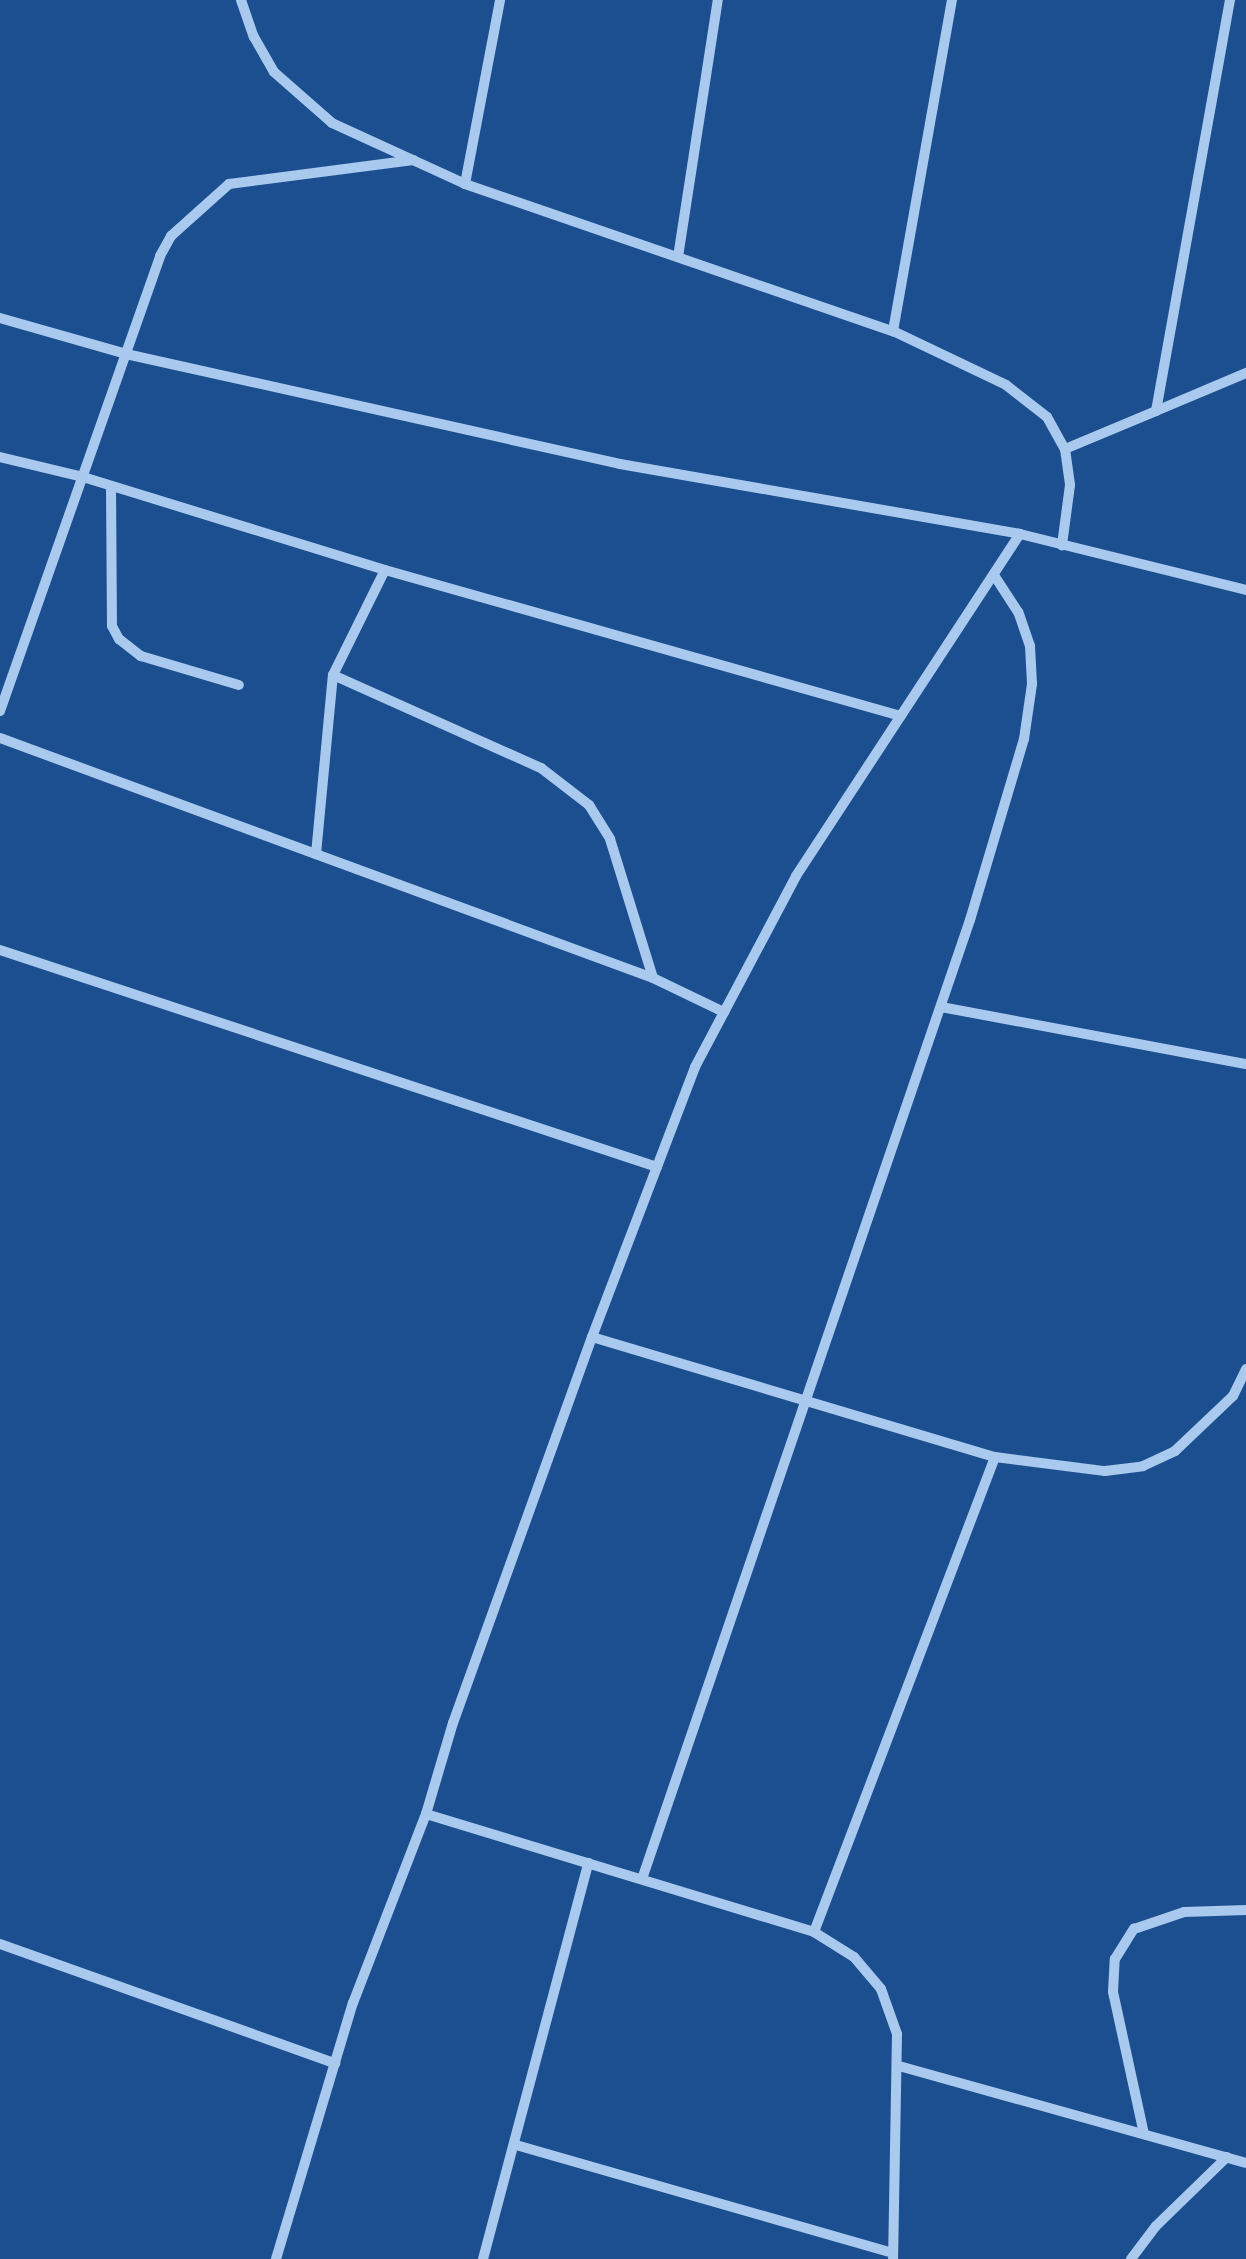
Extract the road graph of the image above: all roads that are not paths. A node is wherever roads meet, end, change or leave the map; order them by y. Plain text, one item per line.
1 (240, 0) edge
2 (500, 0) edge
3 (718, 0) edge
4 (952, 0) edge
5 (1230, 0) edge
6 (414, 160) junction
7 (465, 184) junction
8 (678, 258) junction
9 (0, 318) edge
10 (893, 332) junction
11 (126, 354) junction
12 (1246, 373) edge
13 (1156, 411) junction
14 (1065, 449) junction
15 (0, 457) edge
16 (84, 478) junction
17 (111, 486) junction
18 (1020, 534) junction
19 (1062, 545) junction
20 (385, 570) junction
21 (994, 575) junction
22 (1246, 590) edge
23 (333, 675) junction
24 (240, 685) dead end
25 (0, 711) edge
26 (901, 716) junction
27 (0, 738) edge
28 (316, 854) junction
29 (0, 950) edge
30 (653, 978) junction
31 (941, 1007) junction
32 (724, 1012) junction
33 (1246, 1064) edge
34 (657, 1166) junction
35 (592, 1337) junction
36 (1246, 1369) edge
37 (1233, 1396) junction
38 (1246, 1401) edge
39 (805, 1402) junction
40 (994, 1458) junction
41 (426, 1814) junction
42 (588, 1863) junction
43 (642, 1879) junction
44 (1246, 1910) edge
45 (814, 1932) junction
46 (0, 1944) edge
47 (335, 2063) junction
48 (899, 2066) junction
49 (1144, 2134) junction
50 (516, 2145) junction
51 (1228, 2158) junction
52 (1246, 2162) edge
53 (893, 2256) edge
54 (276, 2259) edge
55 (483, 2259) edge
56 (1132, 2259) edge

1 - 6 street
2 - 7 street
3 - 8 street
4 - 10 street
5 - 13 street
6 - 7 street
6 - 11 street
7 - 8 street
8 - 10 street
9 - 11 street
10 - 14 street
11 - 16 street
11 - 18 street
12 - 13 street
13 - 14 street
14 - 19 street
15 - 16 street
16 - 17 street
16 - 25 street
17 - 20 street
17 - 24 street
18 - 19 street
18 - 21 street
19 - 22 street
20 - 23 street
20 - 26 street
21 - 26 street
21 - 31 street
23 - 28 street
23 - 30 street
26 - 32 street
27 - 28 street
28 - 30 street
29 - 34 street
30 - 32 street
31 - 33 street
31 - 39 street
32 - 34 street
34 - 35 street
35 - 39 street
35 - 41 street
36 - 37 street
37 - 38 street
37 - 40 street
39 - 40 street
39 - 43 street
40 - 45 street
41 - 42 street
41 - 47 street
42 - 43 street
42 - 50 street
43 - 45 street
44 - 49 street
45 - 48 street
46 - 47 street
47 - 54 street
48 - 49 street
48 - 53 street
49 - 51 street
50 - 53 street
50 - 55 street
51 - 52 street
51 - 56 street

